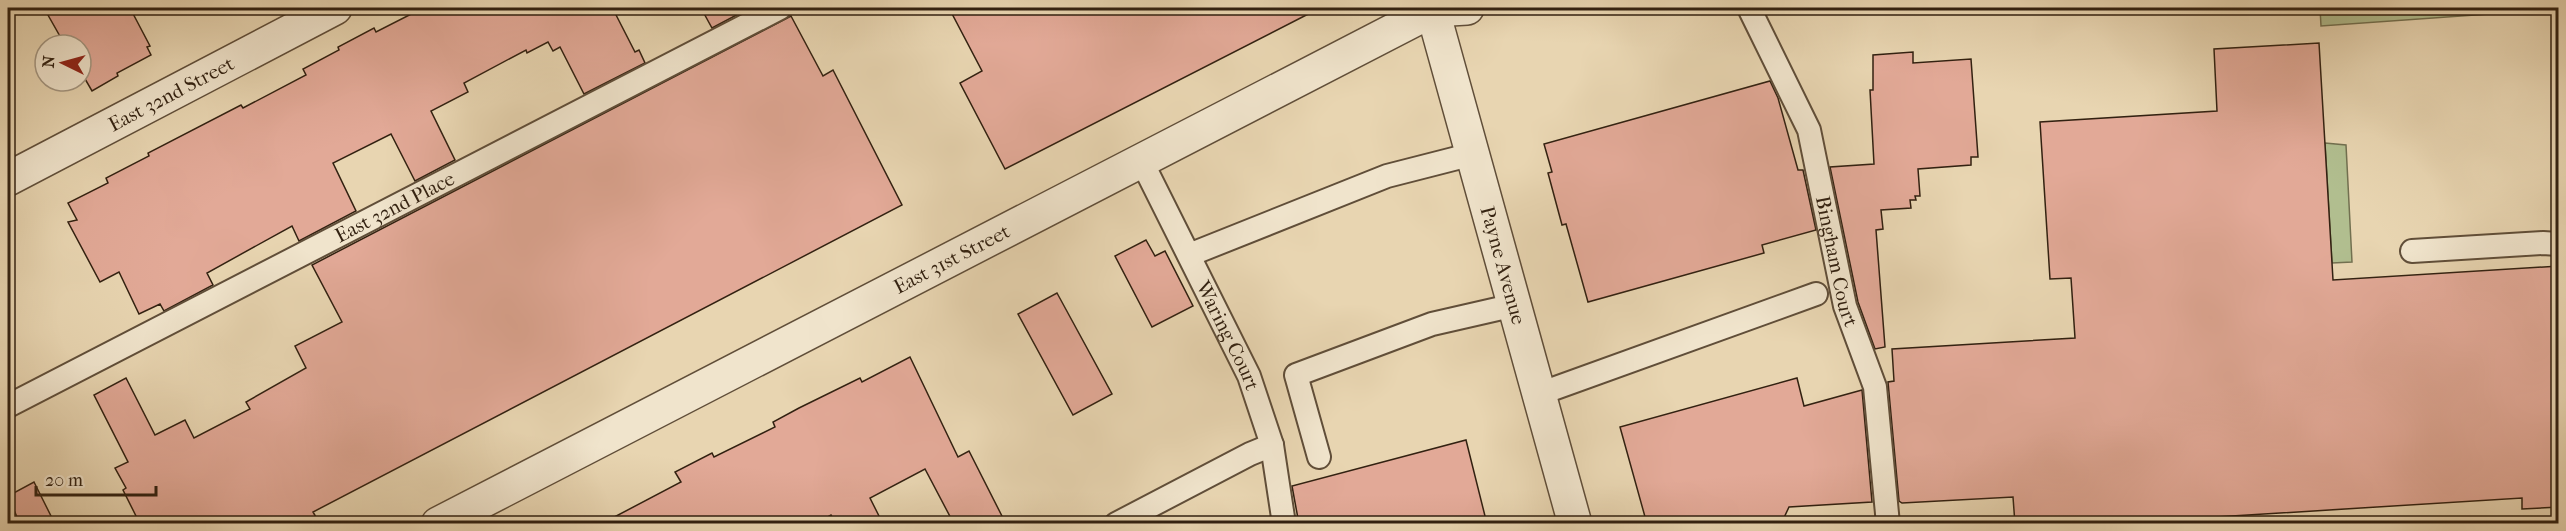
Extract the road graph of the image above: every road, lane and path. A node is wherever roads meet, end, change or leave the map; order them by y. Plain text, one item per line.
1 (335, 8) edge
2 (780, 8) edge
3 (1467, 8) edge
4 (1749, 8) edge
5 (1432, 9) edge
6 (1473, 154) junction
7 (1141, 160) junction
8 (8, 179) edge
9 (2559, 244) edge
10 (2412, 251) dead end
11 (1189, 255) junction
12 (1816, 294) dead end
13 (1515, 305) junction
14 (1539, 394) junction
15 (8, 406) edge
16 (1272, 445) junction
17 (1319, 457) dead end
18 (438, 524) edge
19 (1116, 524) edge
20 (1284, 524) edge
21 (1575, 524) edge
22 (1888, 524) edge

1 - 8 street, East 32nd Street
2 - 15 lane, East 32nd Place
3 - 5 street, East 31st Street
4 - 22 lane, Bingham Court
5 - 6 street, Payne Avenue
5 - 7 street, East 31st Street
6 - 11 lane
6 - 13 street, Payne Avenue
7 - 11 lane, Waring Court
7 - 18 street, East 31st Street
9 - 10 lane
11 - 16 lane, Waring Court
12 - 14 lane
13 - 14 street, Payne Avenue
13 - 17 lane
14 - 21 street, Payne Avenue
16 - 19 lane
16 - 20 lane, Waring Court

